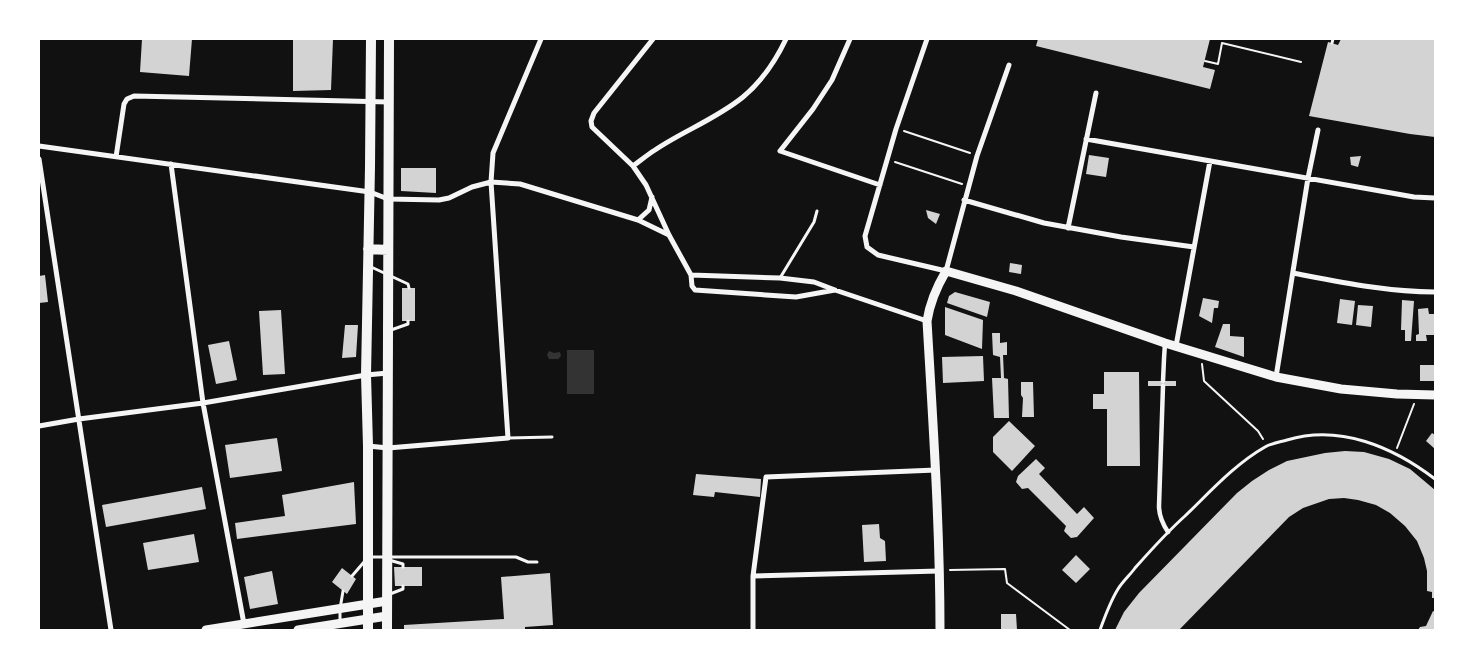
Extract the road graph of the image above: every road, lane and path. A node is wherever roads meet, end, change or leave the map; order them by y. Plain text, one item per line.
1 (371, 39) edge
2 (389, 39) edge
3 (541, 39) edge
4 (653, 39) edge
5 (786, 39) edge
6 (850, 39) edge
7 (927, 39) edge
8 (1205, 61) dead end
9 (1301, 62) dead end
10 (1009, 65) dead end
11 (1096, 93) dead end
12 (370, 101) junction
13 (389, 102) junction
14 (896, 129) junction
15 (1318, 130) dead end
16 (1086, 140) junction
17 (39, 146) edge
18 (978, 156) junction
19 (116, 157) junction
20 (39, 159) edge
21 (887, 160) junction
22 (1210, 161) junction
23 (171, 164) junction
24 (633, 166) junction
25 (1308, 178) junction
26 (491, 182) junction
27 (880, 185) junction
28 (969, 186) junction
29 (370, 192) junction
30 (652, 196) junction
31 (388, 198) junction
32 (1435, 198) edge
33 (964, 200) junction
34 (817, 211) dead end
35 (638, 220) junction
36 (1068, 228) junction
37 (669, 235) junction
38 (1194, 247) junction
39 (368, 249) junction
40 (388, 250) junction
41 (368, 266) junction
42 (946, 271) junction
43 (1293, 273) junction
44 (388, 274) junction
45 (691, 276) junction
46 (780, 278) junction
47 (409, 288) dead end
48 (835, 290) junction
49 (1435, 292) edge
50 (408, 320) dead end
51 (927, 321) junction
52 (388, 331) junction
53 (1166, 343) junction
54 (1176, 346) junction
55 (1200, 354) junction
56 (388, 373) junction
57 (366, 375) junction
58 (1276, 377) junction
59 (1418, 394) junction
60 (1435, 395) edge
61 (203, 403) junction
62 (79, 419) junction
63 (39, 426) edge
64 (552, 437) dead end
65 (508, 438) junction
66 (368, 446) junction
67 (1267, 446) junction
68 (388, 448) junction
69 (1395, 453) junction
70 (936, 470) junction
71 (1435, 479) edge
72 (1168, 532) junction
73 (368, 557) junction
74 (403, 557) junction
75 (387, 558) junction
76 (537, 562) dead end
77 (940, 571) junction
78 (352, 576) dead end
79 (753, 576) junction
80 (403, 586) dead end
81 (342, 591) dead end
82 (387, 598) junction
83 (368, 604) junction
84 (340, 609) junction
85 (387, 616) junction
86 (368, 618) junction
87 (340, 623) junction
88 (244, 624) junction
89 (111, 630) edge
90 (206, 630) edge
91 (298, 630) edge
92 (368, 630) edge
93 (387, 630) edge
94 (753, 630) edge
95 (940, 630) edge
96 (1070, 630) edge
97 (1100, 630) edge

1 - 12 main road
2 - 13 main road
3 - 26 street
4 - 24 street
5 - 24 street
6 - 27 street
7 - 14 street
8 - 9 path
10 - 18 street
11 - 16 street
12 - 13 street
12 - 19 street
12 - 29 main road
13 - 31 main road
14 - 18 path
14 - 21 street
15 - 25 street
16 - 22 street
16 - 36 street
17 - 19 street
18 - 28 street
19 - 23 street
20 - 62 street
21 - 27 street
21 - 28 path
22 - 25 street
22 - 38 street
23 - 29 street
23 - 61 street
24 - 30 street
25 - 32 street
25 - 43 street
26 - 31 street
26 - 35 street
26 - 65 street
27 - 42 street
28 - 33 street
29 - 31 street
29 - 39 main road
30 - 35 street
30 - 37 street
31 - 40 main road
33 - 36 street
33 - 42 street
34 - 46 lane
35 - 37 street
36 - 38 street
37 - 45 street
38 - 54 street
39 - 40 main road
39 - 41 main road
40 - 44 main road
41 - 44 lane
41 - 57 main road
42 - 51 street
42 - 53 street
43 - 49 street
43 - 58 street
44 - 47 lane
44 - 52 main road
45 - 46 street
45 - 48 street
46 - 48 street
48 - 51 street
50 - 52 lane
51 - 70 street
52 - 56 main road
53 - 54 street
53 - 72 street
54 - 55 street
55 - 58 street
55 - 67 path
56 - 57 street
56 - 68 main road
57 - 61 street
57 - 66 main road
58 - 59 street
59 - 60 street
59 - 69 path
61 - 62 street
61 - 88 street
62 - 63 street
62 - 89 street
64 - 65 lane
65 - 68 street
66 - 68 street
66 - 73 main road
67 - 69 lane
67 - 72 lane
68 - 75 main road
69 - 71 lane
70 - 77 street
70 - 79 street
72 - 97 lane
73 - 75 lane
73 - 78 lane
73 - 83 main road
74 - 75 lane
74 - 75 lane
74 - 76 lane
75 - 82 main road
77 - 79 street
77 - 95 street
77 - 96 path
79 - 94 street
80 - 82 lane
81 - 84 lane
82 - 83 street
82 - 85 main road
83 - 84 street
83 - 86 main road
84 - 87 lane
84 - 88 street
85 - 86 street
85 - 93 main road
86 - 87 street
86 - 92 main road
87 - 91 street
88 - 90 street

